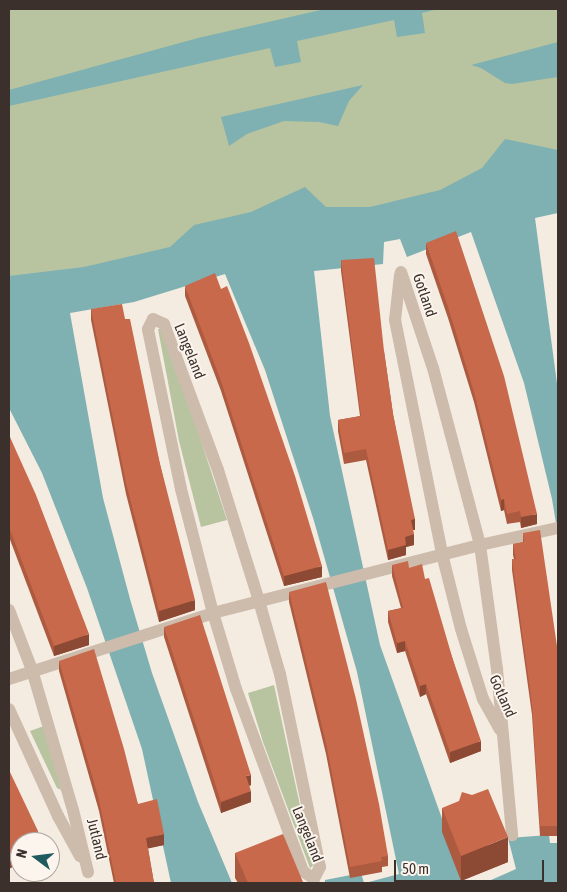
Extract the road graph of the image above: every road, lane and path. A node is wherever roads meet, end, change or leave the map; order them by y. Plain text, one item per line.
1 (554, 529) edge
2 (480, 545) junction
3 (442, 554) junction
4 (260, 601) junction
5 (9, 610) edge
6 (213, 613) junction
7 (32, 670) junction
8 (9, 679) edge
9 (9, 709) edge
10 (503, 735) junction
11 (512, 835) dead end

1 - 2 street
2 - 3 street
2 - 3 street, Gotland
2 - 10 street, Gotland
3 - 4 street
3 - 10 street, Gotland
4 - 6 street
4 - 6 street, Langeland
4 - 6 street, Langeland
5 - 7 street, Jutland
6 - 7 street
7 - 8 street
7 - 9 street, Jutland
10 - 11 street, Gotland

